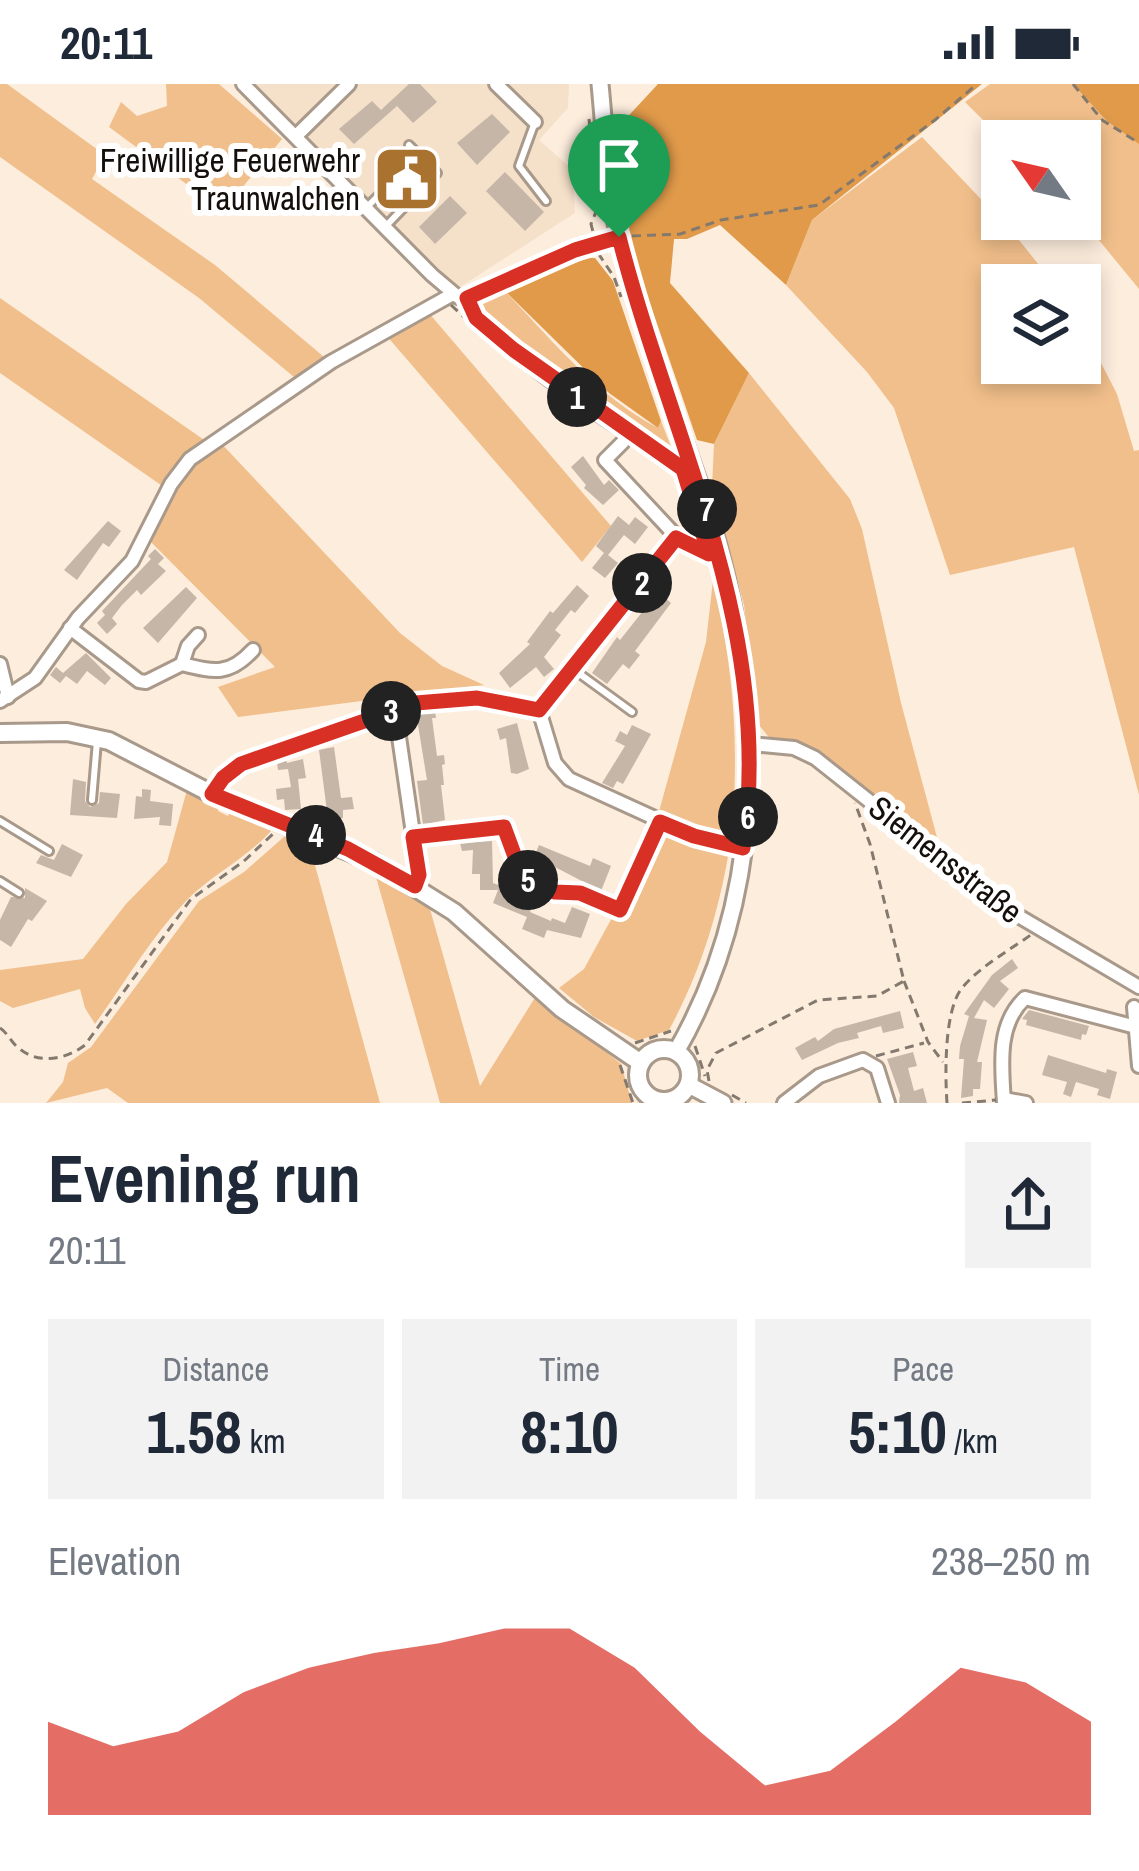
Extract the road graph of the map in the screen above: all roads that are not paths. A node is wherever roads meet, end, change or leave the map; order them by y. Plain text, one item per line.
1 (243, 84) edge
2 (349, 84) edge
3 (496, 84) edge
4 (600, 84) edge
5 (536, 122) joint
6 (296, 136) junction
7 (409, 145) dead end
8 (385, 189) dead end
9 (546, 201) dead end
10 (366, 208) junction
11 (385, 227) junction
12 (619, 237) junction
13 (460, 296) junction
14 (639, 440) road end
15 (623, 442) dead end
16 (70, 628) junction
17 (197, 635) dead end
18 (253, 650) dead end
19 (0, 664) edge
20 (182, 664) junction
21 (573, 669) junction
22 (4, 699) edge
23 (395, 709) junction
24 (539, 710) junction
25 (632, 712) dead end
26 (0, 733) edge
27 (98, 737) junction
28 (751, 744) junction
29 (212, 794) junction
30 (92, 800) dead end
31 (0, 820) edge
32 (660, 822) junction
33 (413, 837) junction
34 (743, 848) junction
35 (49, 851) dead end
36 (0, 881) edge
37 (415, 886) junction
38 (20, 893) dead end
39 (1139, 988) edge
40 (1135, 1007) dead end
41 (1136, 1027) edge
42 (676, 1052) junction
43 (634, 1054) junction
44 (1139, 1066) edge
45 (698, 1082) junction
46 (653, 1101) edge
47 (1004, 1101) edge
48 (723, 1103) edge
49 (784, 1103) edge
50 (888, 1103) edge
51 (1026, 1103) edge

1 - 6 street
2 - 6 street
3 - 5 street
4 - 12 street
5 - 9 lane
6 - 10 street
7 - 11 lane
8 - 10 lane
10 - 11 street
11 - 13 street
12 - 13 street
12 - 28 street
13 - 14 street
13 - 16 street
15 - 21 street
16 - 20 street
16 - 22 street
17 - 20 street
18 - 20 street
19 - 22 street
21 - 24 street
21 - 25 lane
23 - 24 street
23 - 29 street
23 - 33 street
24 - 32 street
26 - 27 main road
27 - 29 main road
27 - 30 lane
28 - 34 street
28 - 39 street, Siemensstraße
29 - 37 main road
31 - 35 lane
32 - 33 street
32 - 34 street
33 - 37 street
34 - 42 street
36 - 38 lane
37 - 43 main road
40 - 41 street
41 - 44 street
41 - 47 street
42 - 43 main road
42 - 45 main road
43 - 46 main road
45 - 46 main road
45 - 48 street
47 - 51 street
49 - 50 street

